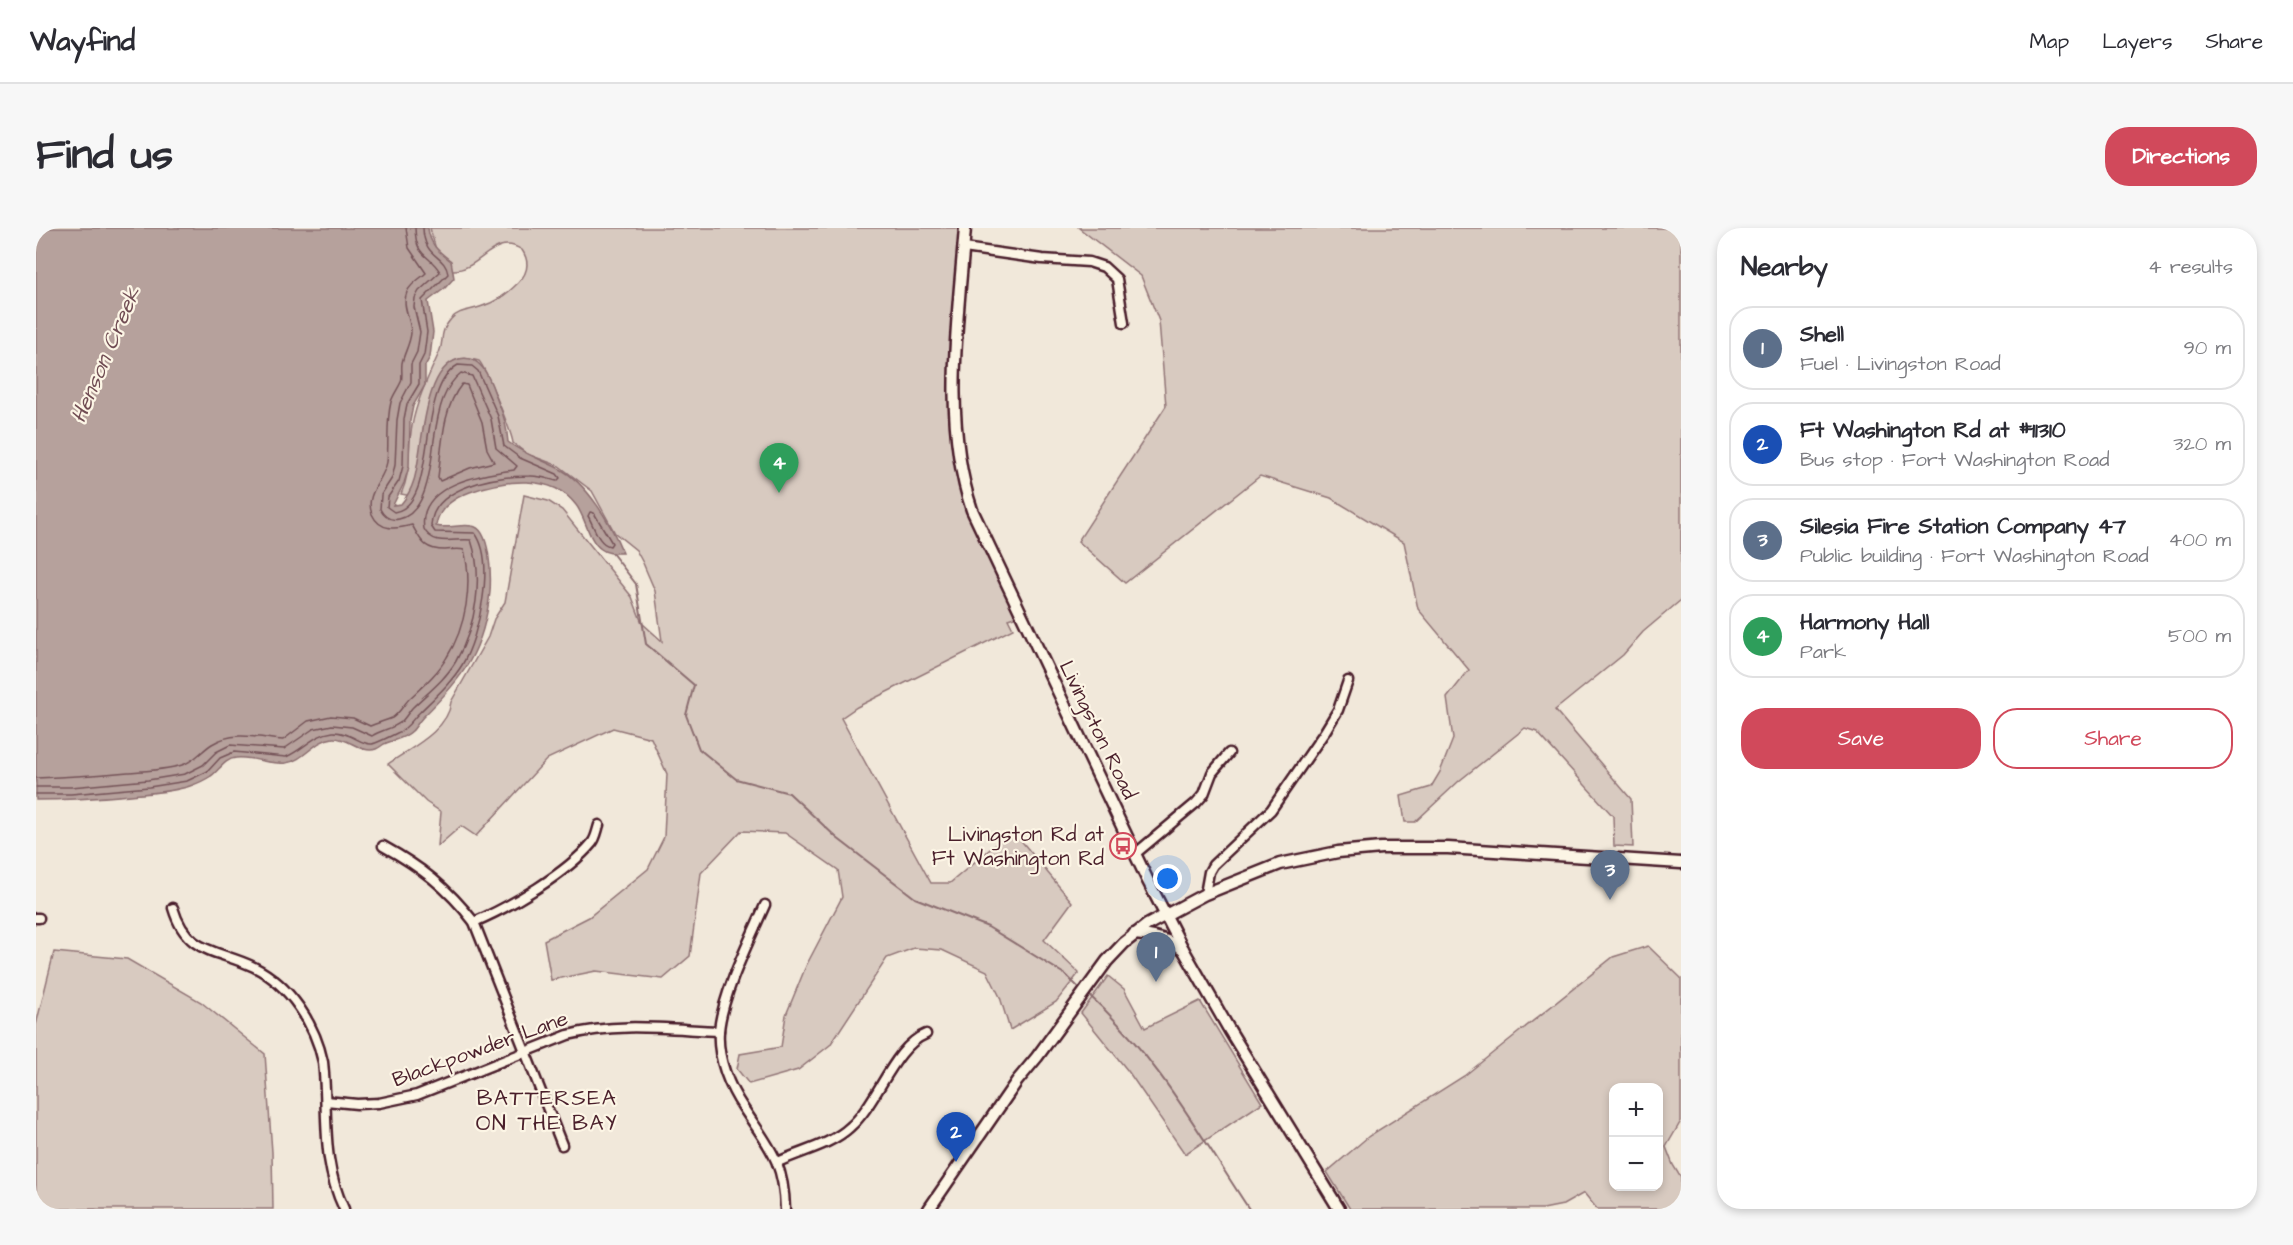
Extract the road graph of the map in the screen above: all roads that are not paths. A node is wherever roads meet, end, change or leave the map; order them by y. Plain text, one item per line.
1 (965, 228) edge
2 (963, 248) junction
3 (1124, 323) dead end
4 (1348, 681) dead end
5 (1229, 753) dead end
6 (598, 825) dead end
7 (383, 846) dead end
8 (1136, 854) junction
9 (1681, 863) edge
10 (1205, 894) junction
11 (765, 905) dead end
12 (173, 908) dead end
13 (1165, 915) junction
14 (474, 922) junction
15 (1134, 934) junction
16 (1183, 949) junction
17 (719, 1031) junction
18 (926, 1034) dead end
19 (526, 1052) junction
20 (326, 1101) junction
21 (562, 1145) dead end
22 (778, 1162) junction
23 (344, 1209) edge
24 (785, 1209) edge
25 (928, 1209) edge
26 (1339, 1209) edge

1 - 2 main road, Livingston Road
2 - 3 street
2 - 8 main road, Livingston Road
4 - 10 street
5 - 8 street
6 - 14 street
7 - 14 street
8 - 13 main road, Livingston Road
9 - 10 main road
10 - 13 main road
11 - 17 street
12 - 20 street
13 - 15 main road
13 - 16 main road, Livingston Road
14 - 19 street
15 - 16 main road
15 - 25 main road
16 - 26 main road, Livingston Road
17 - 19 street, Blackpowder Lane
17 - 22 street
18 - 22 street
19 - 20 street, Blackpowder Lane
19 - 21 street
20 - 23 street
22 - 24 street

